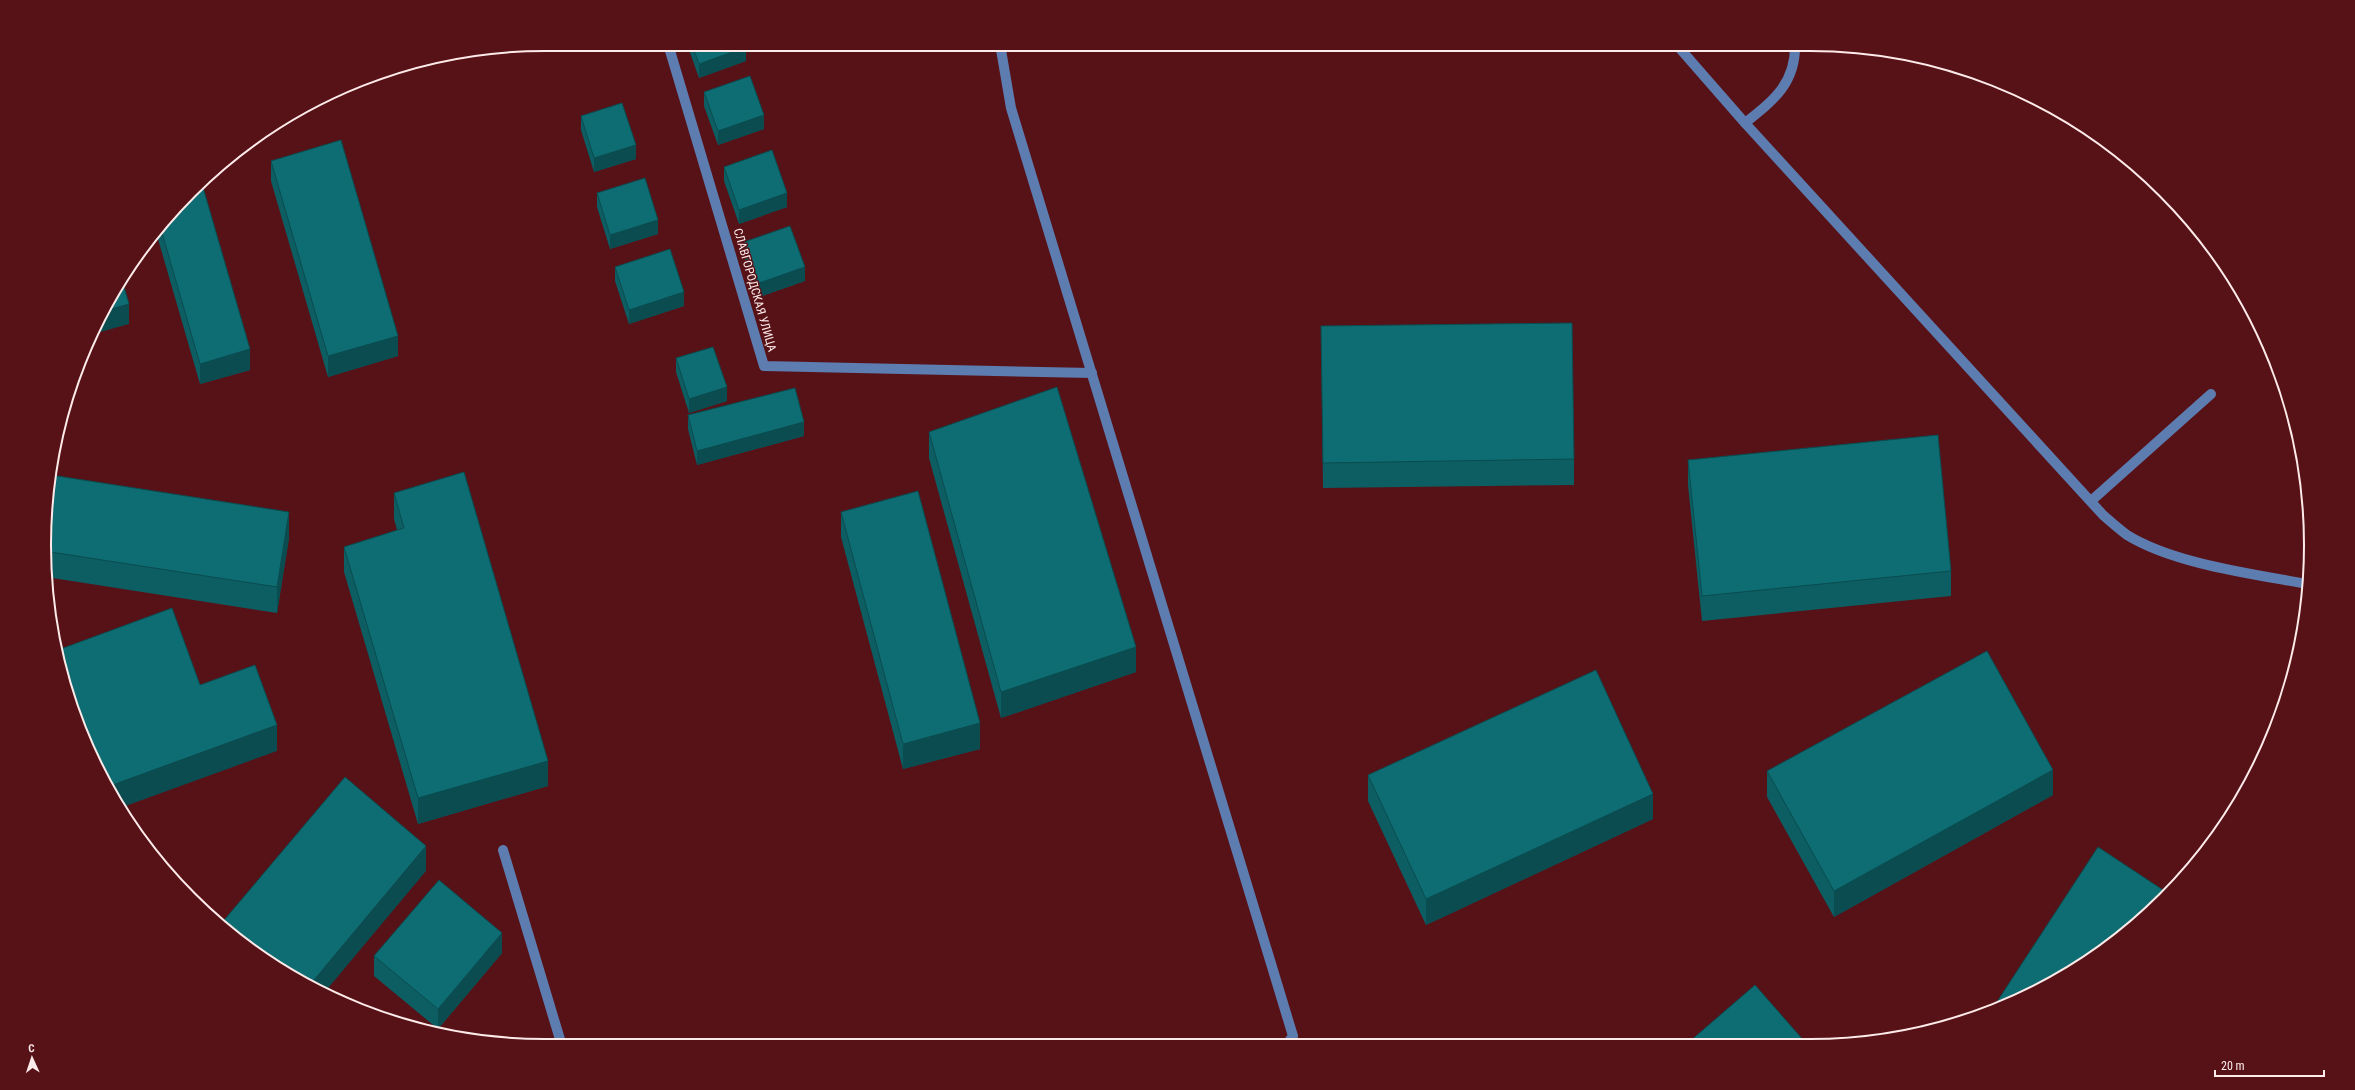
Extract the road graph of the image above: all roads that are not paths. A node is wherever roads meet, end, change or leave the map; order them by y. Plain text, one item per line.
1 (670, 51) edge
2 (1001, 51) edge
3 (1682, 51) edge
4 (1795, 51) edge
5 (1745, 123) junction
6 (1092, 373) junction
7 (2211, 394) dead end
8 (2091, 501) junction
9 (2302, 583) edge
10 (503, 850) dead end
11 (560, 1039) edge
12 (1291, 1039) edge

1 - 6 street, СЛАВГОРОДСКАЯ УЛИЦА
2 - 6 street
3 - 5 street
4 - 5 street
5 - 8 street
6 - 12 street
7 - 8 street
8 - 9 street
10 - 11 street

